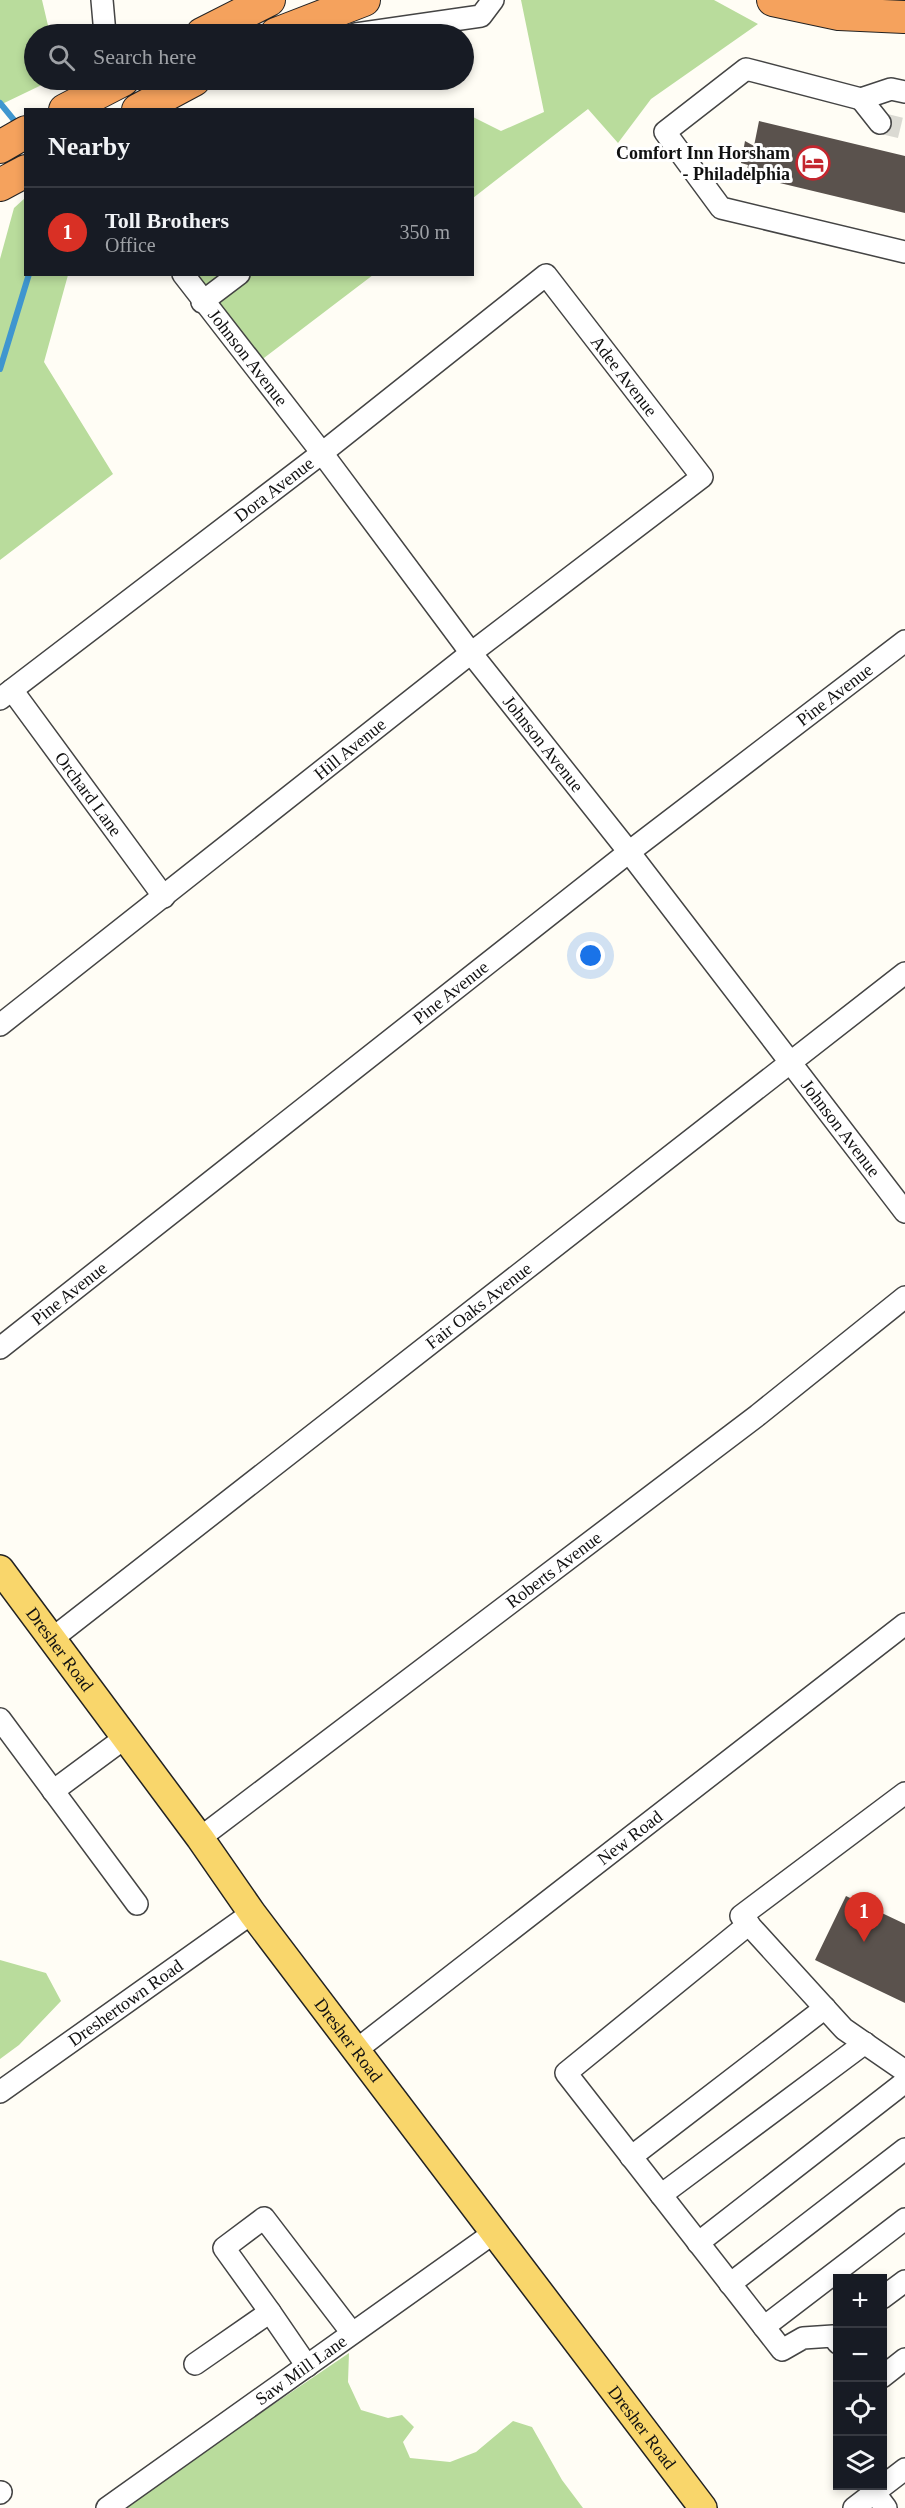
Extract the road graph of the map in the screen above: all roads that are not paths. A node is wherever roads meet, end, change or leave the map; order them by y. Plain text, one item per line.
1 (102, 0) edge
2 (269, 0) edge
3 (364, 0) edge
4 (493, 0) edge
5 (773, 0) edge
6 (889, 8) edge
7 (104, 24) edge
8 (222, 24) edge
9 (313, 24) edge
10 (425, 24) edge
11 (103, 90) edge
12 (175, 90) edge
13 (905, 92) edge
14 (861, 99) junction
15 (68, 108) edge
16 (142, 108) edge
17 (880, 123) tunnel mouth
18 (24, 133) edge
19 (0, 147) edge
20 (905, 252) edge
21 (546, 275) joint
22 (184, 276) edge
23 (236, 276) edge
24 (202, 302) junction
25 (322, 453) junction
26 (702, 477) joint
27 (905, 641) edge
28 (471, 652) junction
29 (6, 694) edge
30 (628, 852) junction
31 (164, 897) junction
32 (905, 974) edge
33 (0, 1025) edge
34 (790, 1061) junction
35 (905, 1212) edge
36 (905, 1297) edge
37 (0, 1348) edge
38 (0, 1569) edge
39 (905, 1624) edge
40 (53, 1638) junction
41 (0, 1719) edge
42 (126, 1737) junction
43 (53, 1791) junction
44 (905, 1793) edge
45 (200, 1838) junction
46 (137, 1904) dead end
47 (252, 1913) junction
48 (749, 1924) junction
49 (825, 2008) junction
50 (865, 2043) junction
51 (355, 2051) junction
52 (905, 2070) edge
53 (905, 2082) edge
54 (0, 2092) edge
55 (905, 2149) edge
56 (631, 2157) junction
57 (661, 2195) junction
58 (905, 2219) edge
59 (495, 2232) junction
60 (698, 2243) junction
61 (905, 2282) edge
62 (730, 2284) junction
63 (887, 2295) edge
64 (270, 2312) junction
65 (764, 2327) junction
66 (352, 2333) junction
67 (833, 2337) edge
68 (905, 2359) edge
69 (195, 2364) dead end
70 (307, 2366) junction
71 (887, 2373) edge
72 (905, 2469) edge
73 (880, 2500) edge
74 (107, 2508) edge
75 (703, 2508) edge
76 (855, 2508) edge

1 - 7 street
2 - 8 highway
3 - 9 highway
4 - 10 street
5 - 6 highway
11 - 15 highway
12 - 16 highway
13 - 14 street
14 - 17 street
14 - 20 street
18 - 19 highway
21 - 25 street, Dora Avenue
21 - 26 street, Adee Avenue
22 - 24 street, Johnson Avenue
23 - 24 street
24 - 25 street, Johnson Avenue
25 - 28 street, Johnson Avenue
25 - 29 street, Dora Avenue
26 - 28 street, Hill Avenue
27 - 30 street, Pine Avenue
28 - 30 street, Johnson Avenue
28 - 31 street, Hill Avenue
29 - 31 street, Orchard Lane
30 - 34 street, Johnson Avenue
30 - 37 street, Pine Avenue
31 - 33 street, Hill Avenue
32 - 34 street, Fair Oaks Avenue
34 - 35 street, Johnson Avenue
34 - 40 street, Fair Oaks Avenue
36 - 45 street, Roberts Avenue
38 - 40 main road, Dresher Road
39 - 51 street, New Road
40 - 42 main road, Dresher Road
41 - 43 street
42 - 43 street
42 - 45 main road, Dresher Road
43 - 46 street
44 - 48 street
45 - 47 main road, Dresher Road
47 - 51 main road, Dresher Road
47 - 54 street, Dreshertown Road
48 - 49 street
48 - 56 street
49 - 50 street
49 - 56 street
50 - 52 street
50 - 57 street
51 - 59 main road, Dresher Road
53 - 60 street
55 - 62 street
56 - 57 street
57 - 60 street
58 - 65 street
59 - 66 street, Saw Mill Lane
59 - 75 main road, Dresher Road
60 - 62 street
61 - 63 street
62 - 65 street
64 - 66 street
64 - 69 street
64 - 70 street
65 - 67 street
66 - 70 street, Saw Mill Lane
68 - 71 street
70 - 74 street, Saw Mill Lane
72 - 73 street
73 - 76 street

